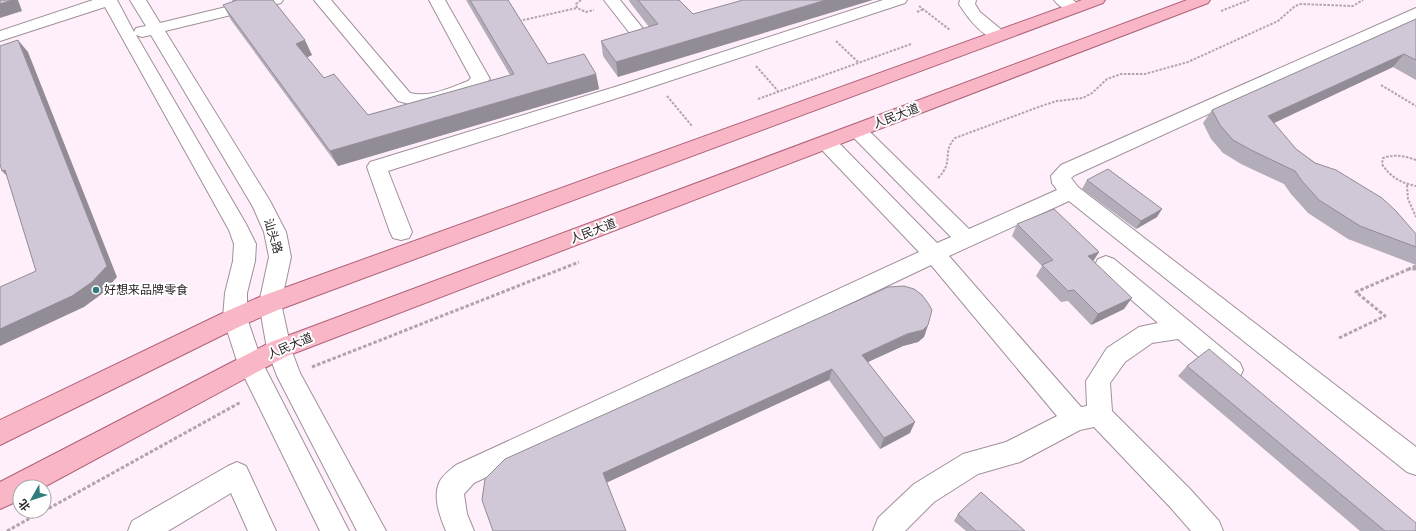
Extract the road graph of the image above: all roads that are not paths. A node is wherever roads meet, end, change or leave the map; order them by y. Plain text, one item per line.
1 (109, 0) edge
2 (138, 0) edge
3 (275, 0) edge
4 (322, 0) edge
5 (436, 0) edge
6 (612, 0) edge
7 (899, 0) edge
8 (968, 0) edge
9 (1097, 0) edge
10 (1202, 0) edge
11 (1068, 4) edge
12 (1416, 13) edge
13 (156, 29) junction
14 (997, 35) junction
15 (0, 36) edge
16 (128, 36) junction
17 (641, 36) edge
18 (858, 131) junction
19 (827, 143) junction
20 (1071, 192) junction
21 (401, 232) dead end
22 (966, 239) junction
23 (934, 254) junction
24 (1106, 265) dead end
25 (270, 303) junction
26 (235, 318) junction
27 (1182, 329) junction
28 (279, 349) junction
29 (250, 364) junction
30 (1248, 384) edge
31 (1088, 418) junction
32 (0, 433) edge
33 (1416, 463) edge
34 (0, 496) edge
35 (142, 531) edge
36 (262, 531) edge
37 (335, 531) edge
38 (372, 531) edge
39 (460, 531) edge
40 (887, 531) edge
41 (1209, 531) edge

1 - 15 street
1 - 16 street
2 - 13 street, 汕头路
3 - 13 street
4 - 5 street
6 - 17 street
7 - 21 street
8 - 14 street
9 - 11 main road
10 - 18 main road, 人民大道
11 - 14 main road
12 - 20 street
13 - 16 street
13 - 25 street, 汕头路
14 - 25 main road
16 - 26 street
18 - 19 main road, 人民大道
18 - 22 street
19 - 23 street
19 - 28 main road, 人民大道
20 - 22 street
20 - 33 street
22 - 23 street
23 - 31 street
23 - 39 street
24 - 27 street
25 - 26 main road
25 - 28 street, 汕头路
26 - 29 street
26 - 32 main road
27 - 30 street
27 - 31 street
28 - 29 main road, 人民大道
28 - 38 street, 汕头路
29 - 34 main road, 人民大道
29 - 37 street
31 - 40 street
31 - 41 street
35 - 36 street

